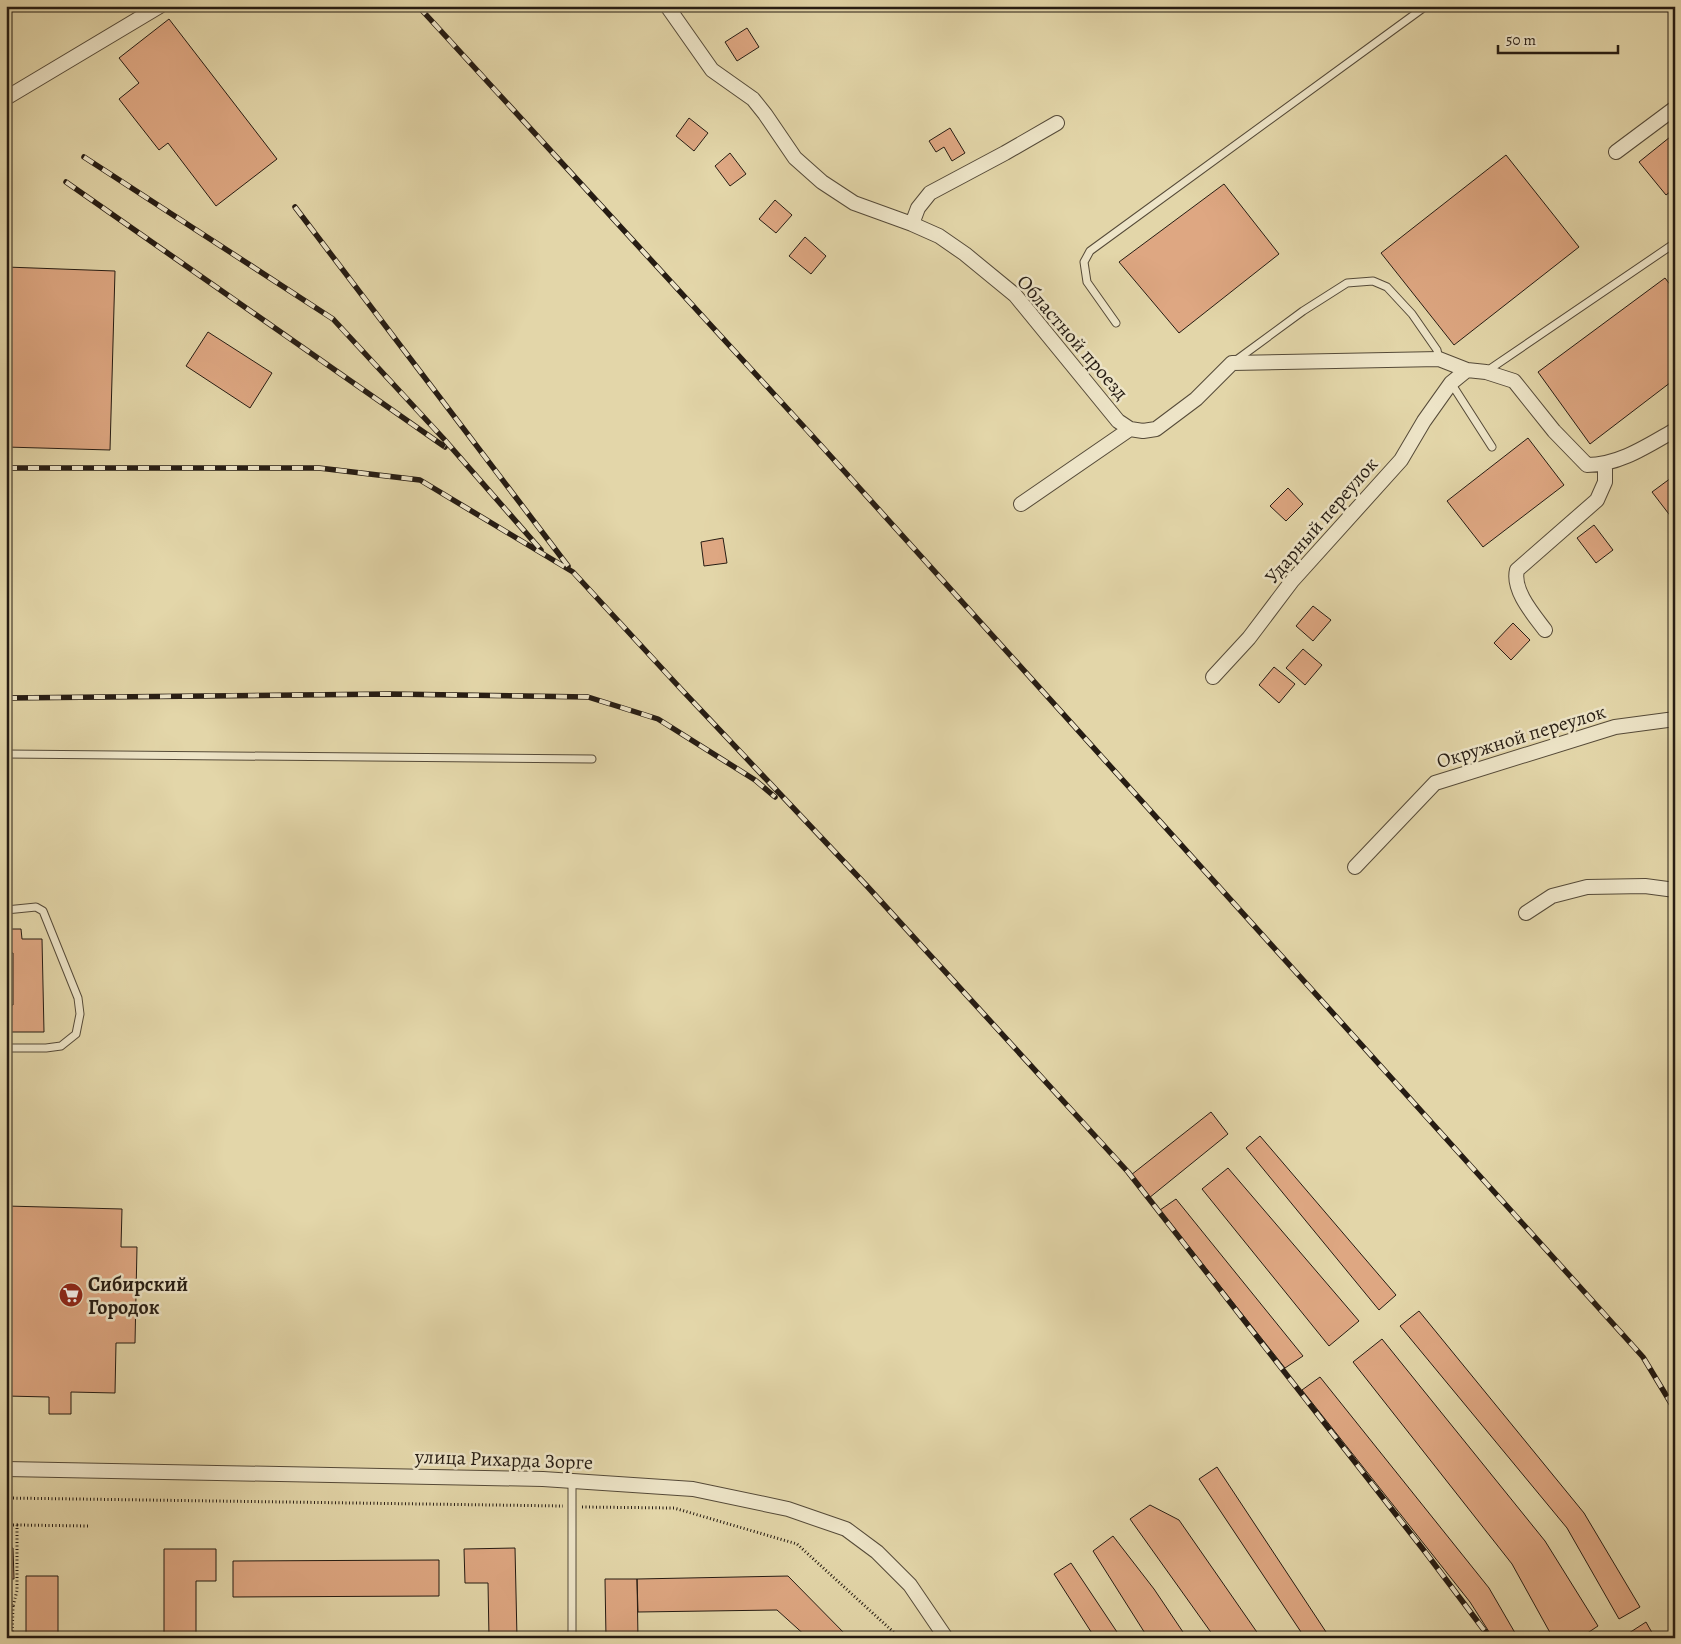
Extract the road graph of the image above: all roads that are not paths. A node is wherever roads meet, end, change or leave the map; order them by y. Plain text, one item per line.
1 (160, 6) edge
2 (667, 6) edge
3 (1426, 6) edge
4 (6, 98) edge
5 (1675, 108) edge
6 (1057, 122) dead end
7 (1616, 152) dead end
8 (912, 224) junction
9 (1675, 243) edge
10 (1116, 323) dead end
11 (1439, 359) junction
12 (1232, 363) junction
13 (1467, 370) junction
14 (1486, 372) junction
15 (1451, 383) junction
16 (1130, 429) junction
17 (1675, 430) edge
18 (1492, 447) dead end
19 (1605, 464) junction
20 (1022, 504) dead end
21 (1545, 630) dead end
22 (1213, 677) dead end
23 (1675, 719) edge
24 (6, 754) edge
25 (592, 759) dead end
26 (1355, 867) dead end
27 (1675, 890) edge
28 (6, 910) edge
29 (1526, 913) dead end
30 (6, 1048) edge
31 (6, 1469) edge
32 (572, 1480) junction
33 (572, 1638) edge
34 (946, 1638) edge

1 - 4 street
2 - 8 street, Областной проезд
3 - 10 lane
5 - 7 street
6 - 8 street
8 - 16 street, Областной проезд
9 - 14 lane
11 - 12 street
11 - 12 lane
11 - 13 street
12 - 16 street, Областной проезд
13 - 14 street
13 - 15 street, Ударный переулок
14 - 19 street
15 - 18 lane
15 - 22 street, Ударный переулок
16 - 20 street
17 - 19 street
19 - 21 street
23 - 26 street, Окружной переулок
24 - 25 lane
27 - 29 street
28 - 30 lane
31 - 32 street, улица Рихарда Зорге
32 - 33 lane
32 - 34 street, улица Рихарда Зорге

